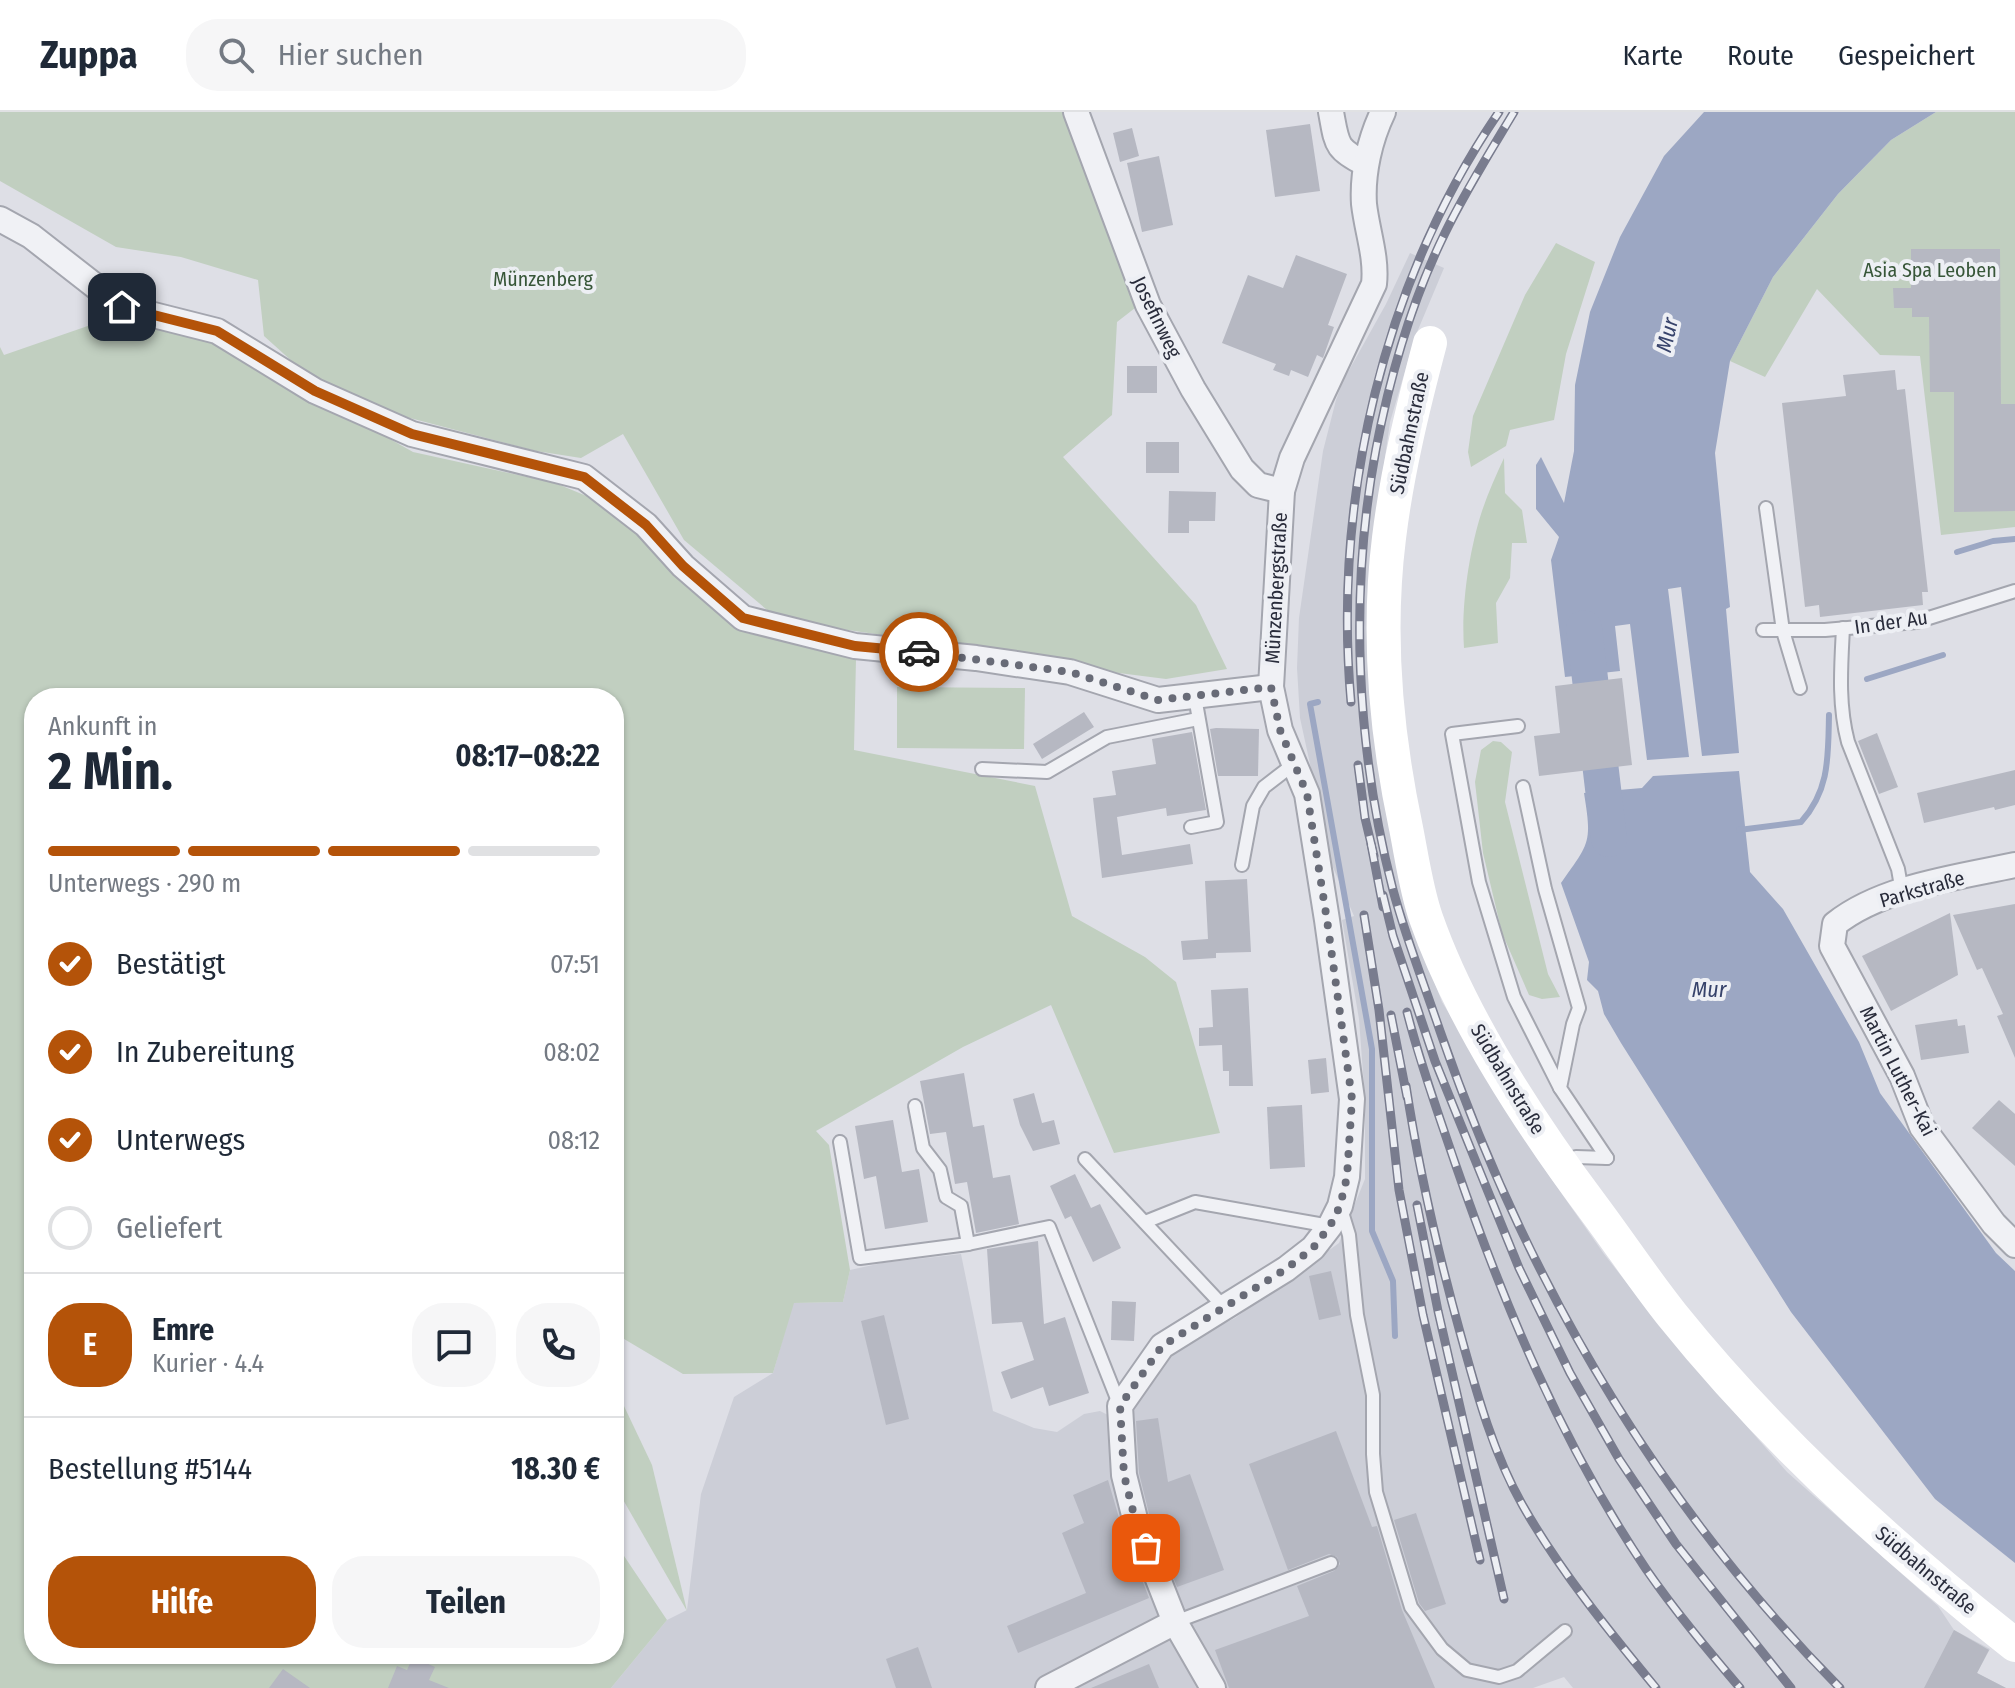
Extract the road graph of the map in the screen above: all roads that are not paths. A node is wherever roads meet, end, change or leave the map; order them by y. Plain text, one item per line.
1 (1076, 112) edge
2 (1331, 112) edge
3 (1383, 112) edge
4 (1366, 164) junction
5 (0, 219) edge
6 (1430, 343) dead end
7 (1282, 491) junction
8 (1766, 508) dead end
9 (2015, 591) edge
10 (1843, 628) junction
11 (1763, 630) dead end
12 (1783, 631) junction
13 (1271, 687) junction
14 (1800, 688) dead end
15 (1197, 708) junction
16 (1512, 727) dead end
17 (1294, 764) junction
18 (982, 769) dead end
19 (1523, 787) dead end
20 (1191, 827) dead end
21 (1242, 865) dead end
22 (2015, 865) edge
23 (1902, 892) junction
24 (1835, 924) joint
25 (1560, 1088) junction
26 (915, 1106) dead end
27 (840, 1142) dead end
28 (1085, 1159) dead end
29 (1560, 1164) junction
30 (1335, 1216) junction
31 (1145, 1222) junction
32 (968, 1244) junction
33 (2015, 1245) edge
34 (1224, 1307) junction
35 (1120, 1406) junction
36 (1331, 1563) dead end
37 (1175, 1622) junction
38 (1565, 1631) dead end
39 (2015, 1645) edge
40 (1048, 1688) edge
41 (1213, 1688) edge

1 - 7 street, Josefinweg
2 - 4 street
3 - 4 street, Münzenbergstraße
4 - 7 street, Münzenbergstraße
5 - 15 street
6 - 29 main road, Südbahnstraße
7 - 13 street, Münzenbergstraße
8 - 12 lane
9 - 10 lane, In der Au
10 - 12 lane, In der Au
10 - 23 lane
11 - 12 lane, In der Au
12 - 14 lane
13 - 15 street
13 - 17 street, Münzenbergstraße
15 - 18 lane
15 - 20 lane
16 - 25 lane
17 - 21 lane
17 - 30 street, Münzenbergstraße
19 - 25 lane
22 - 23 street, Parkstraße
23 - 24 street, Parkstraße
24 - 33 street, Martin Luther-Kai
25 - 29 lane
26 - 32 lane
27 - 32 lane
28 - 31 lane
29 - 39 main road, Südbahnstraße
30 - 31 lane
30 - 34 street
30 - 38 lane
31 - 34 lane
32 - 35 lane
34 - 35 street
35 - 37 street
36 - 37 lane
37 - 40 street
37 - 41 street

